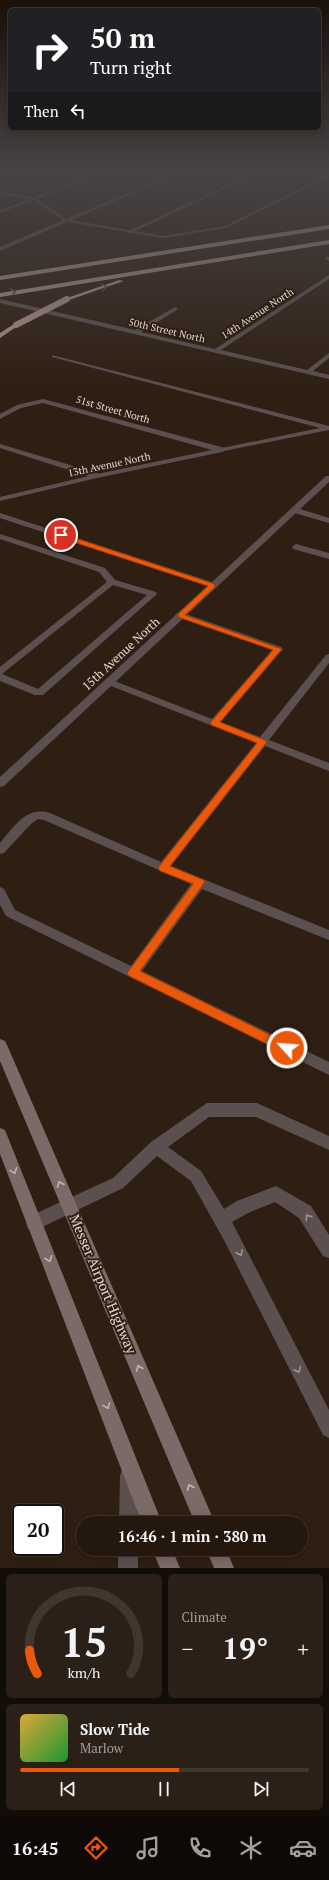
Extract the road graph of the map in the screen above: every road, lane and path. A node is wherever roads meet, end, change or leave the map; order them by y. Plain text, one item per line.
1 (11, 244) edge
2 (223, 244) edge
3 (315, 244) edge
4 (0, 249) edge
5 (187, 250) junction
6 (185, 265) junction
7 (23, 268) dead end
8 (329, 277) edge
9 (0, 278) edge
10 (0, 295) edge
11 (0, 301) edge
12 (175, 309) dead end
13 (135, 333) junction
14 (0, 336) edge
15 (216, 351) junction
16 (329, 355) edge
17 (54, 356) dead end
18 (308, 372) junction
19 (329, 377) edge
20 (0, 417) edge
21 (0, 446) edge
22 (222, 450) junction
23 (97, 476) junction
24 (329, 478) edge
25 (0, 499) edge
26 (294, 510) junction
27 (0, 515) edge
28 (329, 520) edge
29 (0, 536) edge
30 (296, 547) dead end
31 (329, 556) edge
32 (112, 582) junction
33 (213, 585) junction
34 (180, 616) junction
35 (329, 657) edge
36 (0, 672) edge
37 (0, 677) edge
38 (109, 682) junction
39 (214, 723) junction
40 (262, 742) junction
41 (329, 767) edge
42 (0, 783) edge
43 (0, 850) edge
44 (163, 868) junction
45 (200, 882) junction
46 (0, 892) edge
47 (329, 935) edge
48 (133, 973) junction
49 (0, 1045) edge
50 (329, 1069) edge
51 (0, 1135) edge
52 (329, 1143) edge
53 (156, 1147) junction
54 (70, 1207) junction
55 (221, 1219) junction
56 (34, 1223) junction
57 (329, 1250) edge
58 (329, 1430) edge
59 (130, 1465) junction
60 (129, 1516) edge
61 (149, 1516) edge
62 (202, 1516) edge
63 (128, 1556) edge
64 (165, 1556) edge
65 (219, 1556) edge
66 (128, 1568) edge
67 (170, 1568) edge
68 (224, 1568) edge

1 - 4 street
2 - 5 highway
3 - 6 highway
5 - 7 highway
5 - 9 highway
10 -> 6 highway
14 -> 6 highway, bridge
8 - 15 street, 14th Avenue North
11 - 13 street, 50th Street North
12 - 13 street
13 - 15 street, 50th Street North
15 - 18 street, 50th Street North
16 - 18 street
17 - 22 street, 13th Avenue North
18 - 19 street, 50th Street North
20 - 22 street, 51st Street North
21 - 23 street
22 - 23 street, 13th Avenue North
23 - 25 street, 13th Avenue North
24 - 26 street, 15th Avenue North
26 - 28 street
26 - 33 street, 15th Avenue North
27 - 33 street
29 - 32 street
30 - 31 street
32 - 36 street
32 - 37 street
33 - 34 street, 15th Avenue North
34 - 38 street, 15th Avenue North
34 - 39 street
35 - 40 street
38 - 39 street
38 - 42 street, 15th Avenue North
39 - 40 street
40 - 41 street
40 - 44 street
43 - 44 street
44 - 45 street
45 - 47 street
45 - 48 street
46 - 48 street
48 - 50 street
54 -> 49 main road, Messer Airport Highway
51 -> 56 main road
52 - 53 street
53 - 54 street
53 - 55 street
54 - 56 street
62 -> 54 main road, Messer Airport Highway
57 -> 55 street
55 -> 58 street
56 -> 59 main road
59 - 60 street
59 - 61 main road
63 - 66 street
64 - 67 main road
65 - 68 main road

